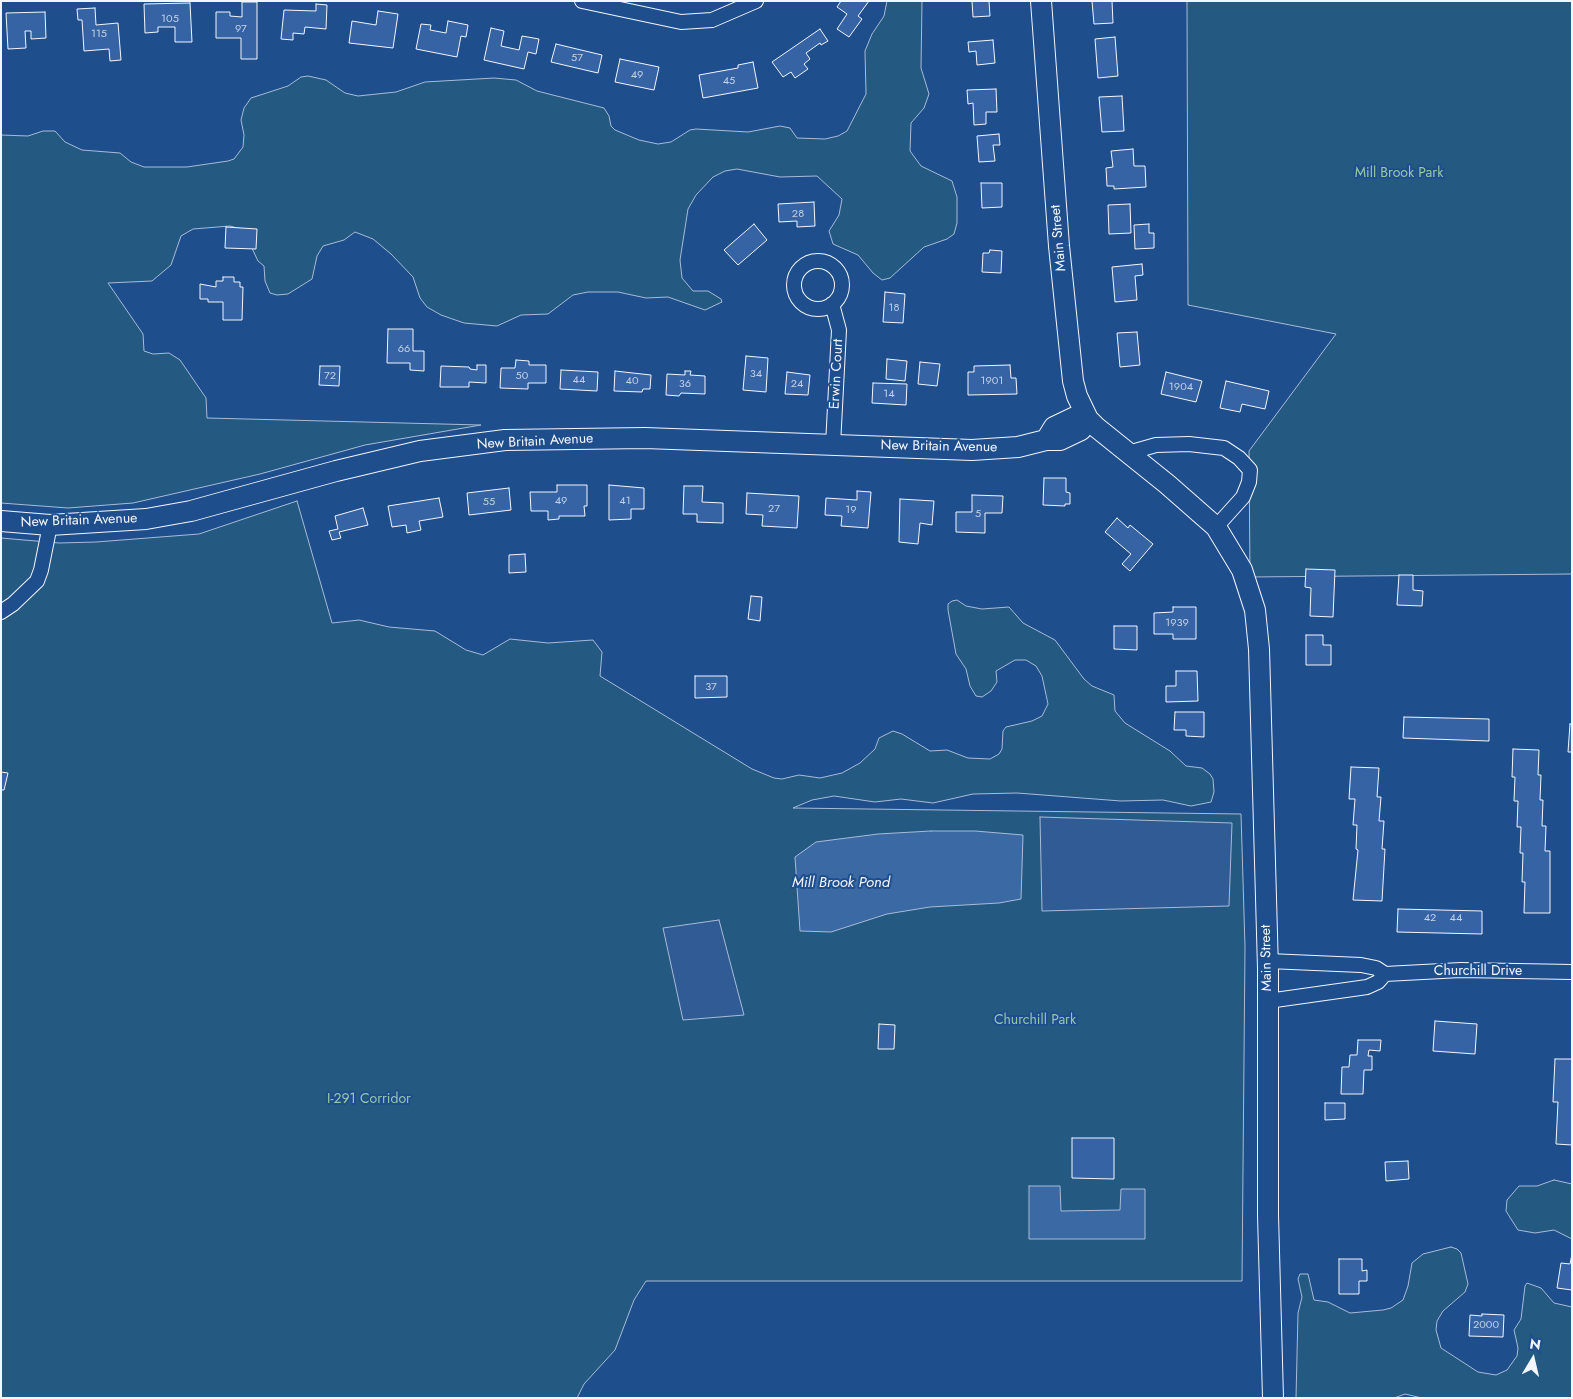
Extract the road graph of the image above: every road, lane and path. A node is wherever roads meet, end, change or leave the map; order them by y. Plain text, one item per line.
1 (582, 1) edge
2 (756, 1) edge
3 (1041, 1) edge
4 (832, 304) dead end
5 (1088, 419) junction
6 (833, 445) junction
7 (1128, 453) junction
8 (1, 521) edge
9 (50, 525) junction
10 (1216, 527) junction
11 (1, 612) edge
12 (1268, 961) junction
13 (1572, 972) edge
14 (1385, 974) junction
15 (1268, 1001) junction
16 (1274, 1398) edge

1 - 2 street
3 - 5 main road, Main Street
4 - 6 street, Erwin Court
5 - 6 main road, New Britain Avenue
5 - 7 main road, Main Street
6 - 9 main road, New Britain Avenue
7 - 10 main road, Main Street
7 - 10 street
8 - 9 main road, New Britain Avenue
9 - 11 street
10 - 12 main road, Main Street
12 - 14 street, Churchill Drive
12 - 15 main road, Main Street
13 - 14 street, Churchill Drive
14 - 15 street
15 - 16 main road, Main Street

